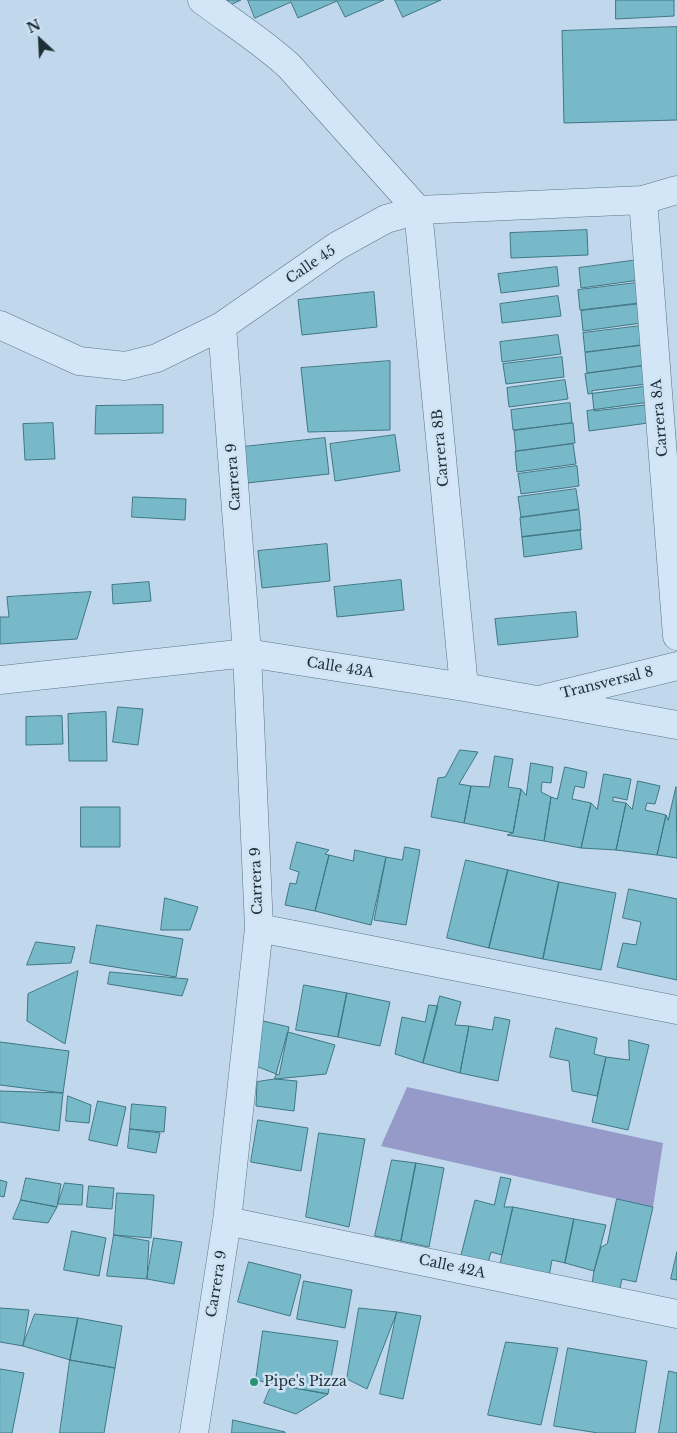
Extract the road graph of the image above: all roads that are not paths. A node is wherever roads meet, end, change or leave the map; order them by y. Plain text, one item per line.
1 (202, 0) edge
2 (677, 190) edge
3 (642, 200) junction
4 (418, 210) junction
5 (0, 325) edge
6 (222, 326) junction
7 (677, 636) edge
8 (247, 653) junction
9 (677, 666) edge
10 (0, 680) edge
11 (464, 687) junction
12 (537, 700) junction
13 (677, 725) edge
14 (259, 928) junction
15 (677, 1010) edge
16 (227, 1220) junction
17 (677, 1314) edge
18 (194, 1433) edge

1 - 4 street
2 - 3 street, Calle 45
3 - 4 street, Calle 45
3 - 7 street, Carrera 8A
4 - 6 street, Calle 45
4 - 11 street, Carrera 8B
5 - 6 street, Calle 45
6 - 8 street, Carrera 9
8 - 10 street, Calle 43A
8 - 11 street, Calle 43A
8 - 14 street, Carrera 9
9 - 12 street, Transversal 8
11 - 12 street, Calle 43A
12 - 13 street, Calle 43A
14 - 15 street
14 - 16 street, Carrera 9
16 - 17 street, Calle 42A
16 - 18 street, Carrera 9

